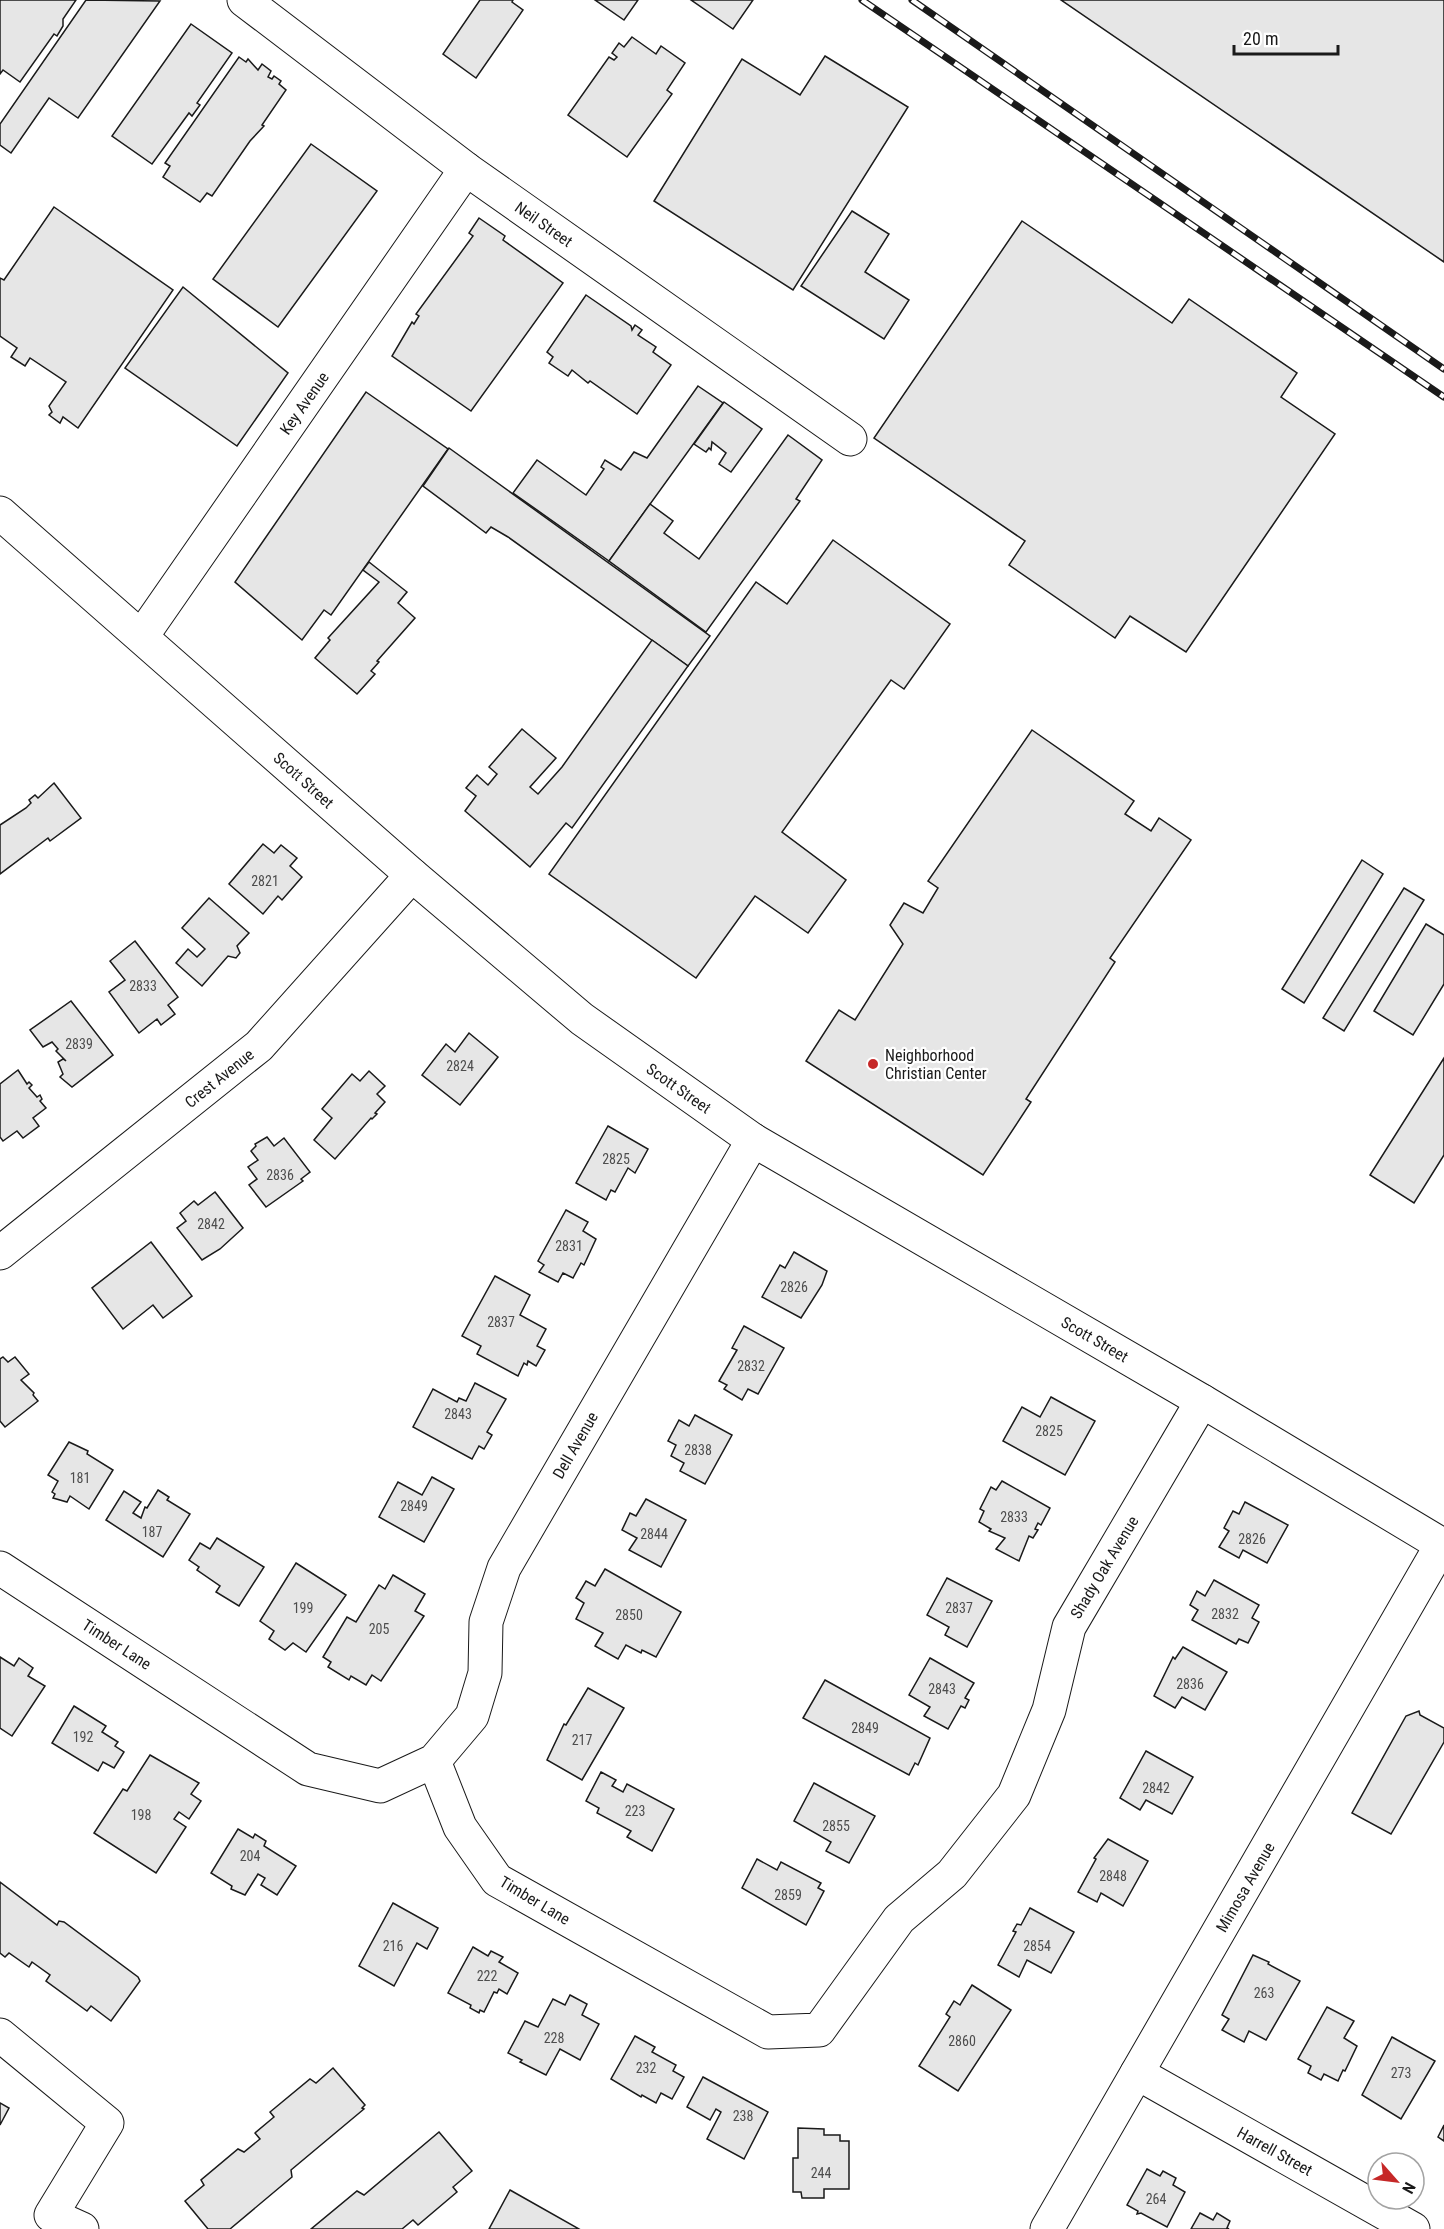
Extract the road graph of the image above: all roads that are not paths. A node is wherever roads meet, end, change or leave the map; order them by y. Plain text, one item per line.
1 (244, 0) edge
2 (466, 169) junction
3 (850, 439) dead end
4 (0, 513) edge
5 (142, 636) junction
6 (412, 875) junction
7 (753, 1140) junction
8 (0, 1253) edge
9 (1202, 1401) junction
10 (1443, 1545) edge
11 (0, 1568) edge
12 (434, 1761) junction
13 (819, 2030) joint
14 (0, 2035) edge
15 (1137, 2073) junction
16 (82, 2229) edge
17 (1047, 2229) edge
18 (1413, 2229) edge

1 - 2 street, Neil Street
2 - 3 street, Neil Street
2 - 5 street, Key Avenue
4 - 5 street, Scott Street
5 - 6 street, Scott Street
6 - 7 street, Scott Street
6 - 8 street, Crest Avenue
7 - 9 street, Scott Street
7 - 12 street, Dell Avenue
9 - 10 street, Scott Street
9 - 13 street, Shady Oak Avenue
10 - 15 street, Mimosa Avenue
11 - 12 street, Timber Lane
12 - 13 street, Timber Lane
14 - 16 street
15 - 17 street, Mimosa Avenue
15 - 18 street, Harrell Street

